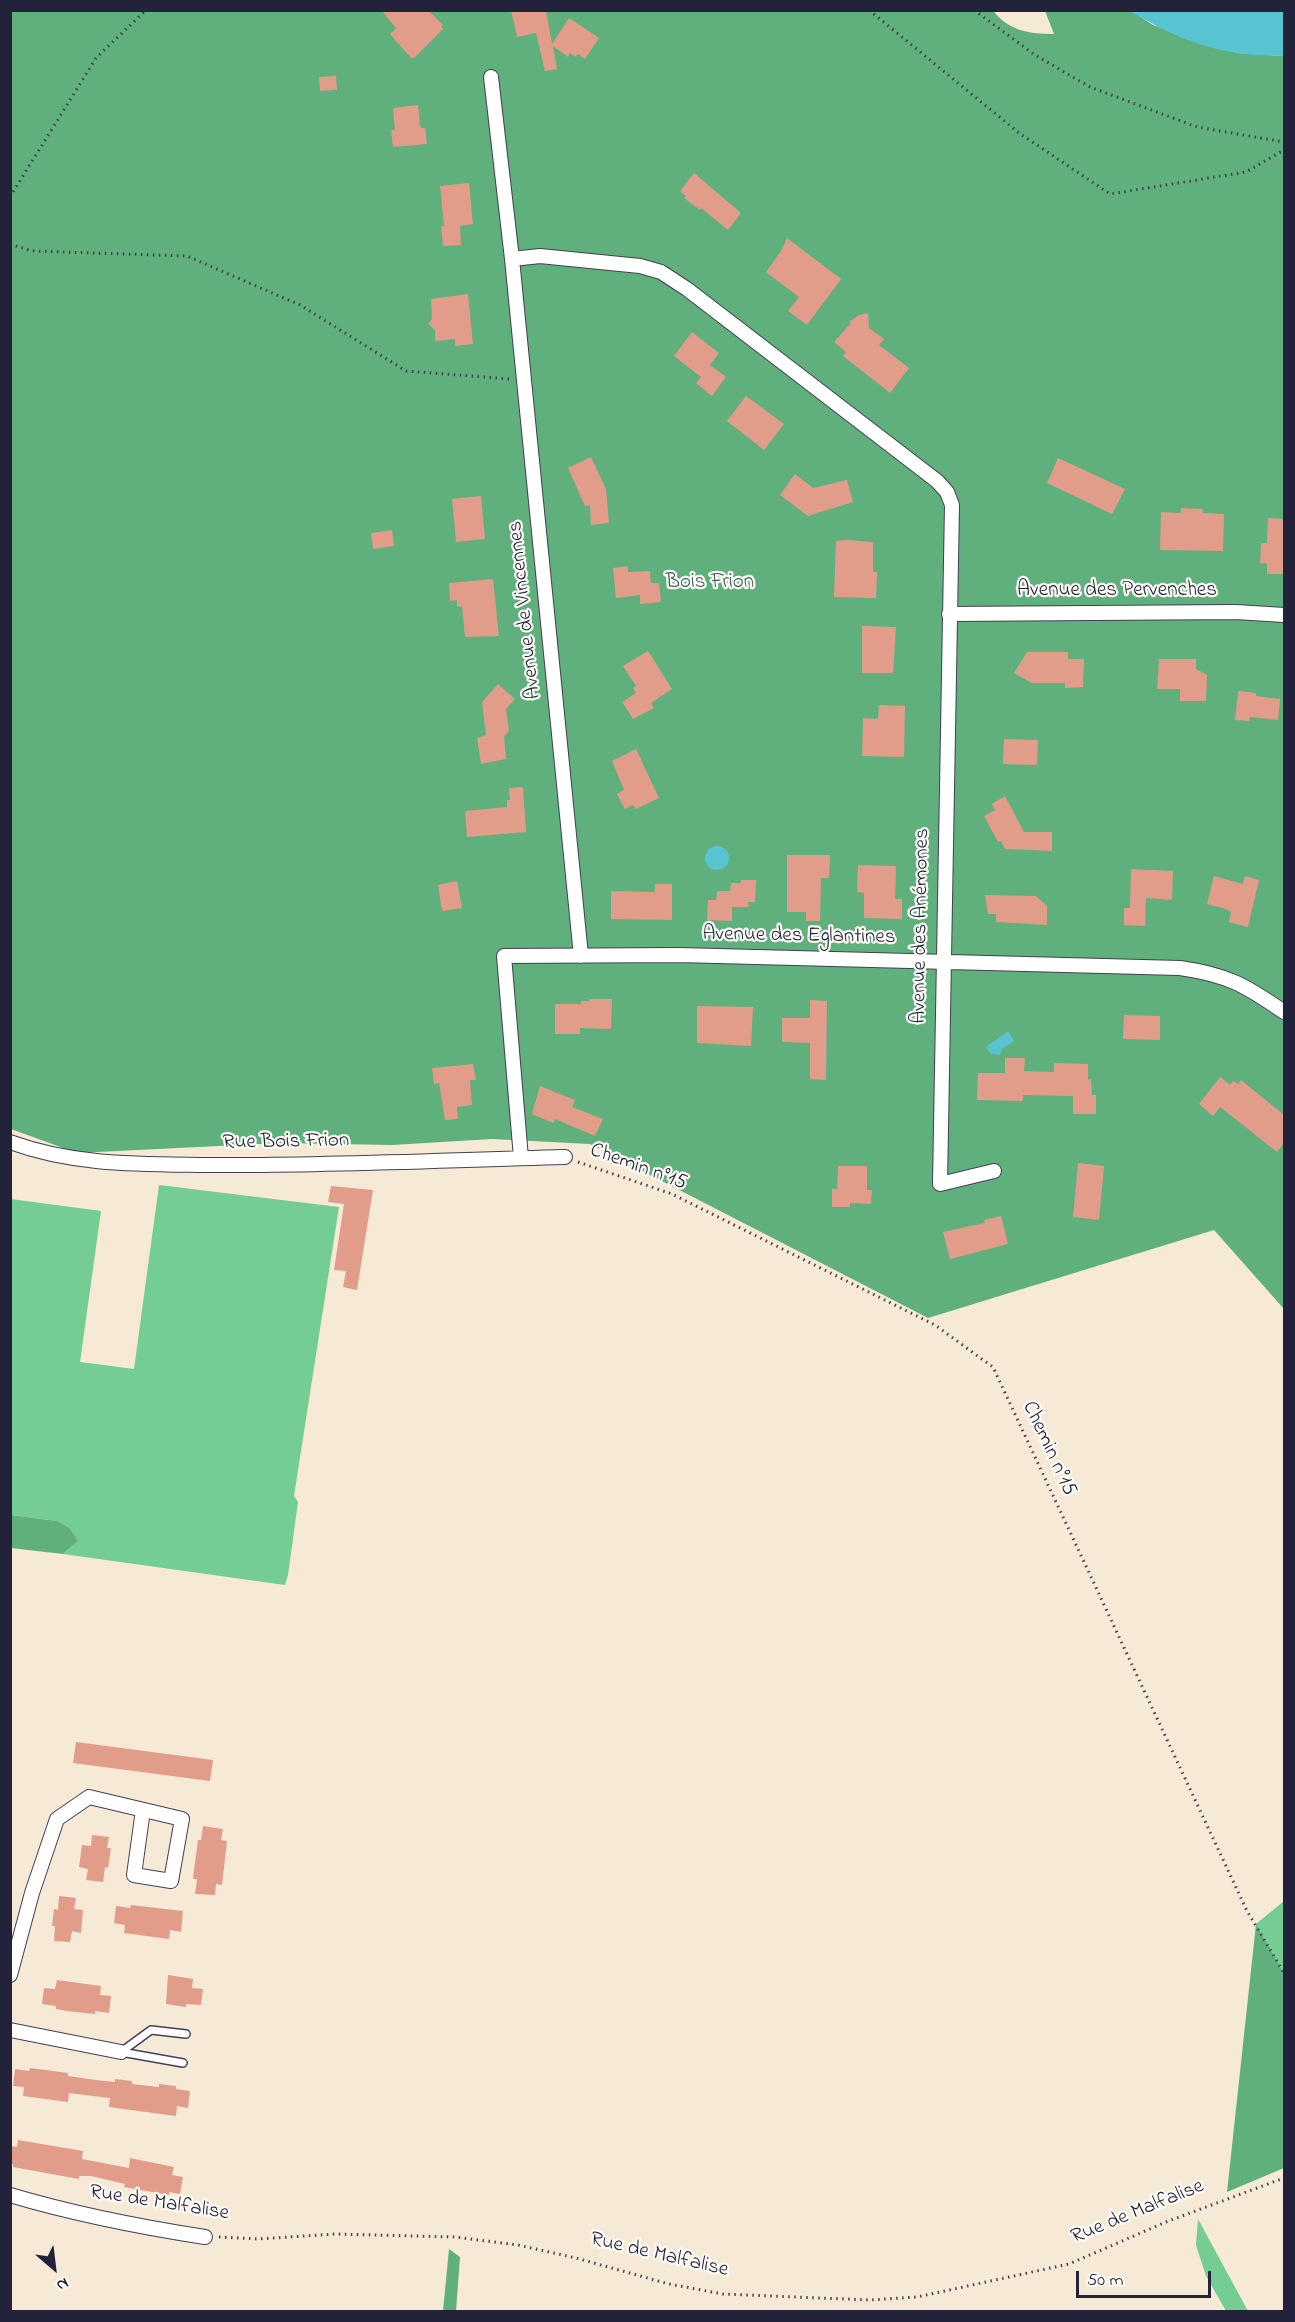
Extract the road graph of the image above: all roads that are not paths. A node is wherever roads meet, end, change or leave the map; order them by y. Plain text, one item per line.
1 (491, 77) dead end
2 (512, 260) junction
3 (949, 614) junction
4 (1284, 615) edge
5 (581, 956) junction
6 (942, 962) junction
7 (1284, 1012) edge
8 (10, 1142) edge
9 (565, 1157) road end
10 (521, 1158) junction
11 (994, 1171) dead end
12 (144, 1810) junction
13 (10, 1975) edge
14 (10, 2030) edge
15 (186, 2034) dead end
16 (121, 2052) junction
17 (183, 2063) dead end
18 (10, 2195) edge
19 (205, 2237) road end

1 - 2 street, Avenue de Vincennes
2 - 3 street
2 - 5 street, Avenue de Vincennes
3 - 4 street, Avenue des Pervenches
3 - 6 street, Avenue des Anémones
5 - 6 street, Avenue des Eglantines
5 - 10 street, Avenue des Eglantines
6 - 7 street, Avenue des Eglantines
6 - 11 street, Avenue des Anémones
8 - 10 street, Rue Bois Frion
9 - 10 street, Rue Bois Frion
12 - 12 street
12 - 13 street
14 - 16 street
15 - 16 lane
16 - 17 lane
18 - 19 street, Rue de Malfalise

